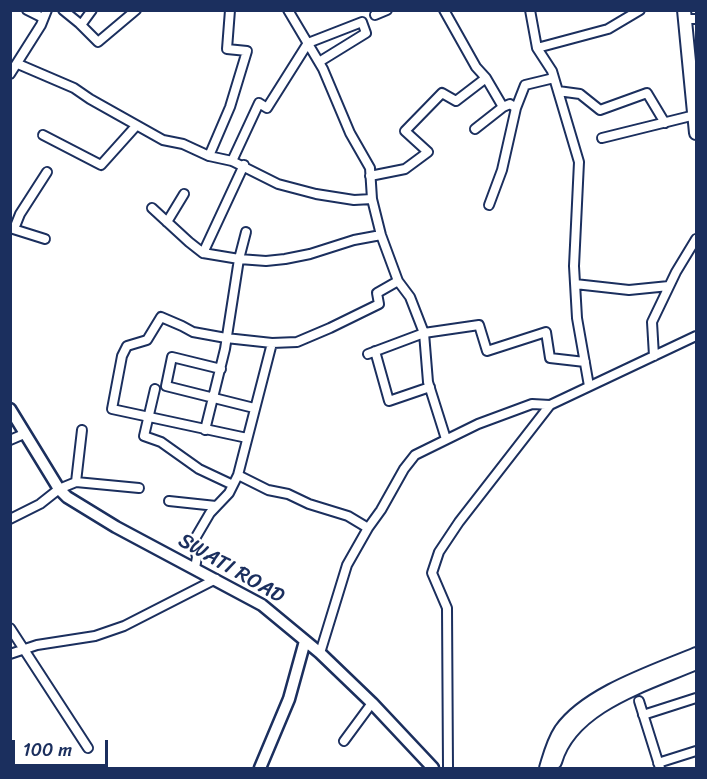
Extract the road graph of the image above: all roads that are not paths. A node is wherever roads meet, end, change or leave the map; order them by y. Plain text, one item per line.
1 (27, 10) edge
2 (63, 10) edge
3 (92, 10) edge
4 (136, 10) edge
5 (230, 10) edge
6 (288, 10) edge
7 (387, 10) edge
8 (444, 10) edge
9 (640, 10) edge
10 (531, 11) edge
11 (45, 14) edge
12 (375, 15) dead end
13 (690, 15) edge
14 (81, 25) junction
15 (308, 42) junction
16 (537, 48) junction
17 (319, 62) junction
18 (18, 64) junction
19 (10, 74) edge
20 (486, 78) junction
21 (554, 78) junction
22 (696, 79) edge
23 (558, 91) junction
24 (503, 107) junction
25 (516, 108) junction
26 (695, 115) junction
27 (665, 123) junction
28 (136, 126) junction
29 (475, 129) dead end
30 (696, 133) edge
31 (43, 135) dead end
32 (602, 138) dead end
33 (209, 156) junction
34 (232, 161) junction
35 (244, 165) junction
36 (47, 172) dead end
37 (370, 176) junction
38 (184, 194) dead end
39 (372, 200) junction
40 (489, 205) dead end
41 (152, 208) dead end
42 (167, 222) junction
43 (12, 228) edge
44 (246, 232) dead end
45 (381, 235) junction
46 (45, 239) dead end
47 (696, 239) edge
48 (203, 253) junction
49 (239, 259) junction
50 (398, 281) junction
51 (575, 284) junction
52 (669, 286) junction
53 (424, 333) junction
54 (696, 336) edge
55 (226, 338) junction
56 (272, 344) junction
57 (654, 356) junction
58 (585, 363) junction
59 (221, 369) junction
60 (589, 386) junction
61 (430, 387) junction
62 (155, 388) dead end
63 (213, 398) junction
64 (550, 405) junction
65 (254, 408) junction
66 (10, 410) edge
67 (147, 417) junction
68 (82, 430) dead end
69 (206, 430) junction
70 (24, 434) junction
71 (247, 438) junction
72 (446, 439) junction
73 (10, 440) edge
74 (238, 475) junction
75 (76, 482) junction
76 (233, 485) junction
77 (139, 488) dead end
78 (59, 489) junction
79 (169, 501) dead end
80 (216, 507) junction
81 (10, 519) edge
82 (368, 528) junction
83 (195, 568) junction
84 (216, 579) junction
85 (10, 628) edge
86 (305, 640) junction
87 (24, 650) junction
88 (320, 653) junction
89 (10, 654) edge
90 (696, 654) edge
91 (696, 663) edge
92 (696, 698) edge
93 (639, 701) dead end
94 (372, 703) junction
95 (643, 715) junction
96 (344, 741) dead end
97 (88, 748) dead end
98 (696, 751) edge
99 (659, 766) edge
100 (260, 768) edge
101 (433, 768) edge
102 (448, 768) edge
103 (546, 768) edge
104 (554, 768) edge

1 - 11 street
2 - 14 street
3 - 14 street
4 - 14 street
5 - 33 street
6 - 15 street
7 - 12 street
8 - 20 street
9 - 16 street
10 - 16 street
11 - 18 street
13 - 22 main road
13 - 26 main road
15 - 17 street
15 - 17 street
15 - 34 street
16 - 21 street
17 - 37 street
18 - 19 street
18 - 28 street
20 - 24 street
20 - 37 street
21 - 23 street
21 - 25 street
23 - 27 street
23 - 51 street
24 - 25 street
24 - 29 street
25 - 40 street
26 - 27 street
26 - 30 main road
27 - 32 street
28 - 31 street
28 - 33 street
33 - 34 street
34 - 35 street
35 - 39 street
35 - 48 street
36 - 43 street
37 - 39 street
38 - 42 street
39 - 45 street
41 - 42 street
42 - 48 street
43 - 46 street
44 - 49 street
45 - 49 street
45 - 50 street
47 - 52 street
48 - 49 street
49 - 55 street
50 - 53 street
50 - 56 street
51 - 52 street
51 - 58 street
52 - 57 street
53 - 58 street
53 - 61 street
53 - 61 street
54 - 57 street
55 - 56 street
55 - 59 street
55 - 67 street
56 - 65 street
57 - 60 street
58 - 60 street
59 - 63 street
59 - 63 street
60 - 64 street
61 - 72 street
62 - 67 street
63 - 65 street
63 - 69 street
64 - 72 street
64 - 102 street
65 - 71 street
66 - 70 street, SWATI ROAD
67 - 69 street
67 - 76 street
68 - 75 street
69 - 71 street
70 - 73 street
70 - 78 street, SWATI ROAD
71 - 74 street
72 - 82 street
74 - 76 street
74 - 82 street
75 - 77 street
75 - 78 street
76 - 80 street
78 - 81 street
78 - 83 street, SWATI ROAD
79 - 80 street
80 - 83 street
82 - 88 street
83 - 84 street, SWATI ROAD
84 - 86 street, SWATI ROAD
84 - 87 street
85 - 87 street
86 - 88 street, SWATI ROAD
86 - 100 street
87 - 89 street
87 - 97 street
88 - 94 street, SWATI ROAD
90 - 103 main road
91 - 104 main road
92 - 95 street
93 - 95 street
94 - 96 street
94 - 101 street, SWATI ROAD
95 - 99 street
98 - 99 street

